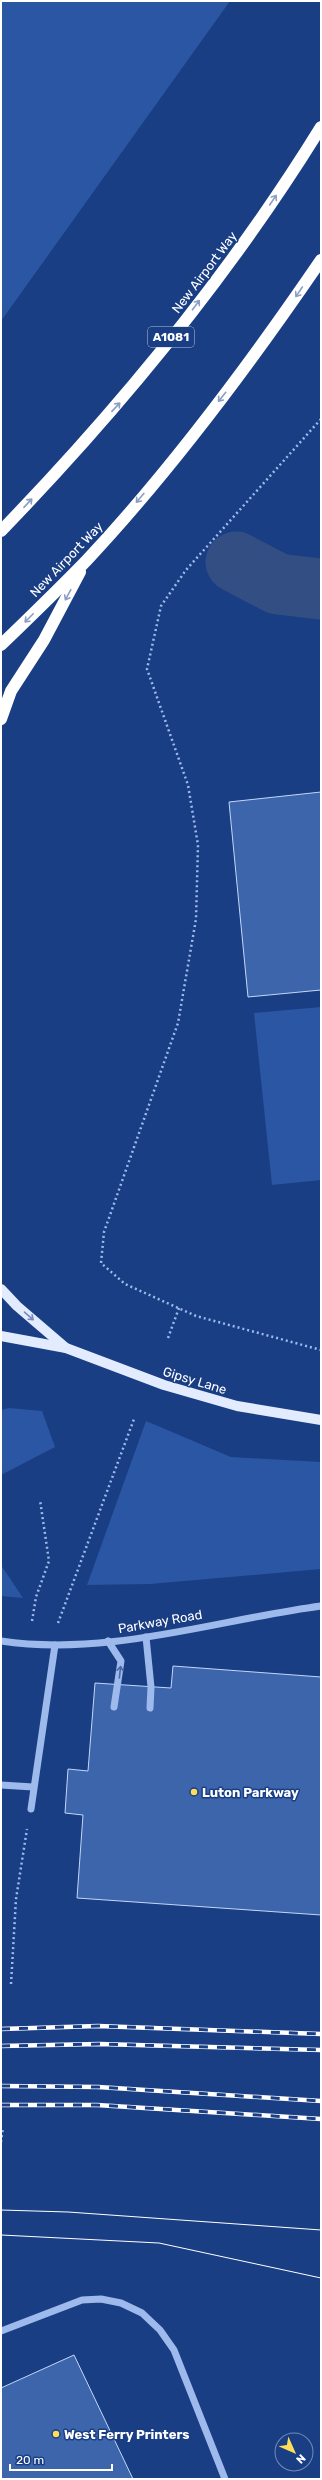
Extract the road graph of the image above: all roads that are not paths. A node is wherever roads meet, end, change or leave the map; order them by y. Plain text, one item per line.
1 (321, 127) edge
2 (321, 260) edge
3 (1, 531) edge
4 (86, 561) junction
5 (1, 645) edge
6 (1, 719) edge
7 (1, 1289) edge
8 (1, 1336) edge
9 (66, 1348) junction
10 (321, 1420) edge
11 (321, 1606) edge
12 (146, 1637) junction
13 (1, 1640) edge
14 (108, 1641) junction
15 (55, 1645) junction
16 (114, 1707) dead end
17 (150, 1708) dead end
18 (1, 1785) edge
19 (33, 1787) junction
20 (31, 1809) road end
21 (1, 2331) edge
22 (225, 2479) edge

3 -> 1 highway, New Airport Way / A1081
2 -> 4 highway, New Airport Way
4 -> 5 highway, New Airport Way
4 -> 6 highway
7 -> 9 main road, Gipsy Lane
8 - 9 main road, Gipsy Lane
9 - 10 main road, Gipsy Lane
11 - 12 street, Parkway Road
12 - 14 street, Parkway Road
12 - 17 street
13 - 15 street, Parkway Road
14 - 15 street, Parkway Road
16 -> 14 street
15 - 19 street
18 - 19 street
19 - 20 street
21 - 22 street

